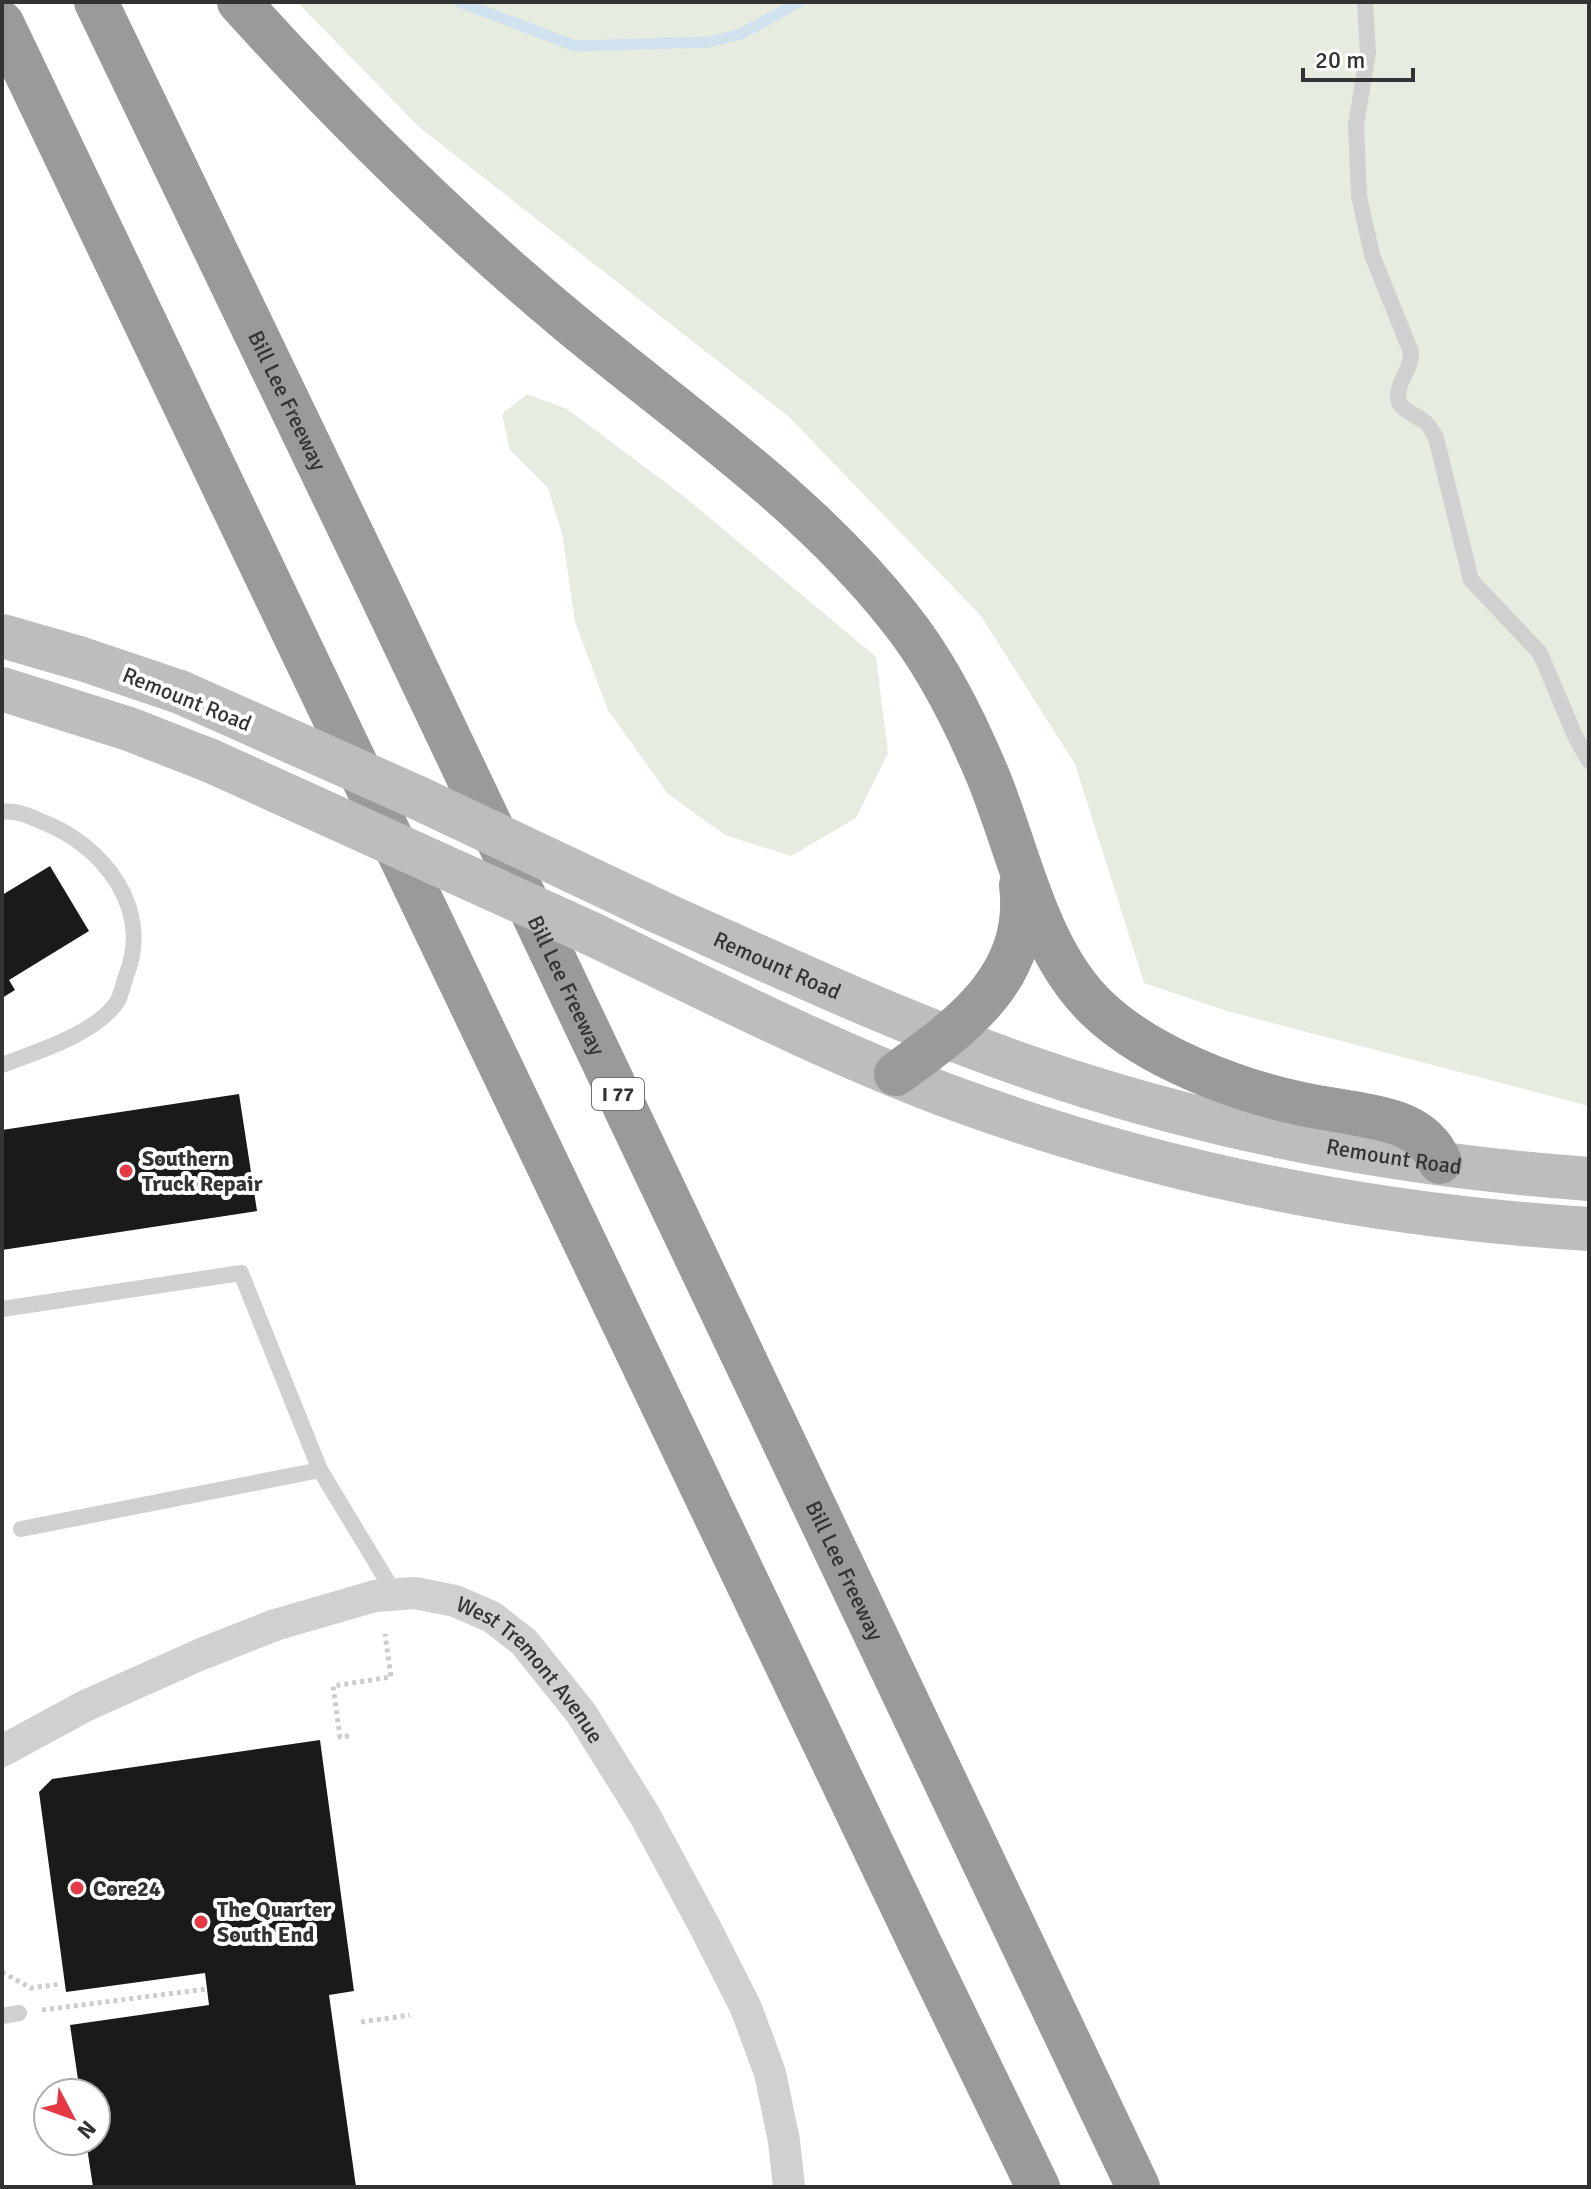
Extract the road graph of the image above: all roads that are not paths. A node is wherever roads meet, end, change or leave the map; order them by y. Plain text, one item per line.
1 (96, 2) edge
2 (239, 2) edge
3 (1365, 2) edge
4 (2, 23) edge
5 (2, 636) edge
6 (2, 689) edge
7 (1589, 761) edge
8 (2, 812) edge
9 (1013, 847) junction
10 (946, 1037) junction
11 (2, 1065) edge
12 (896, 1074) junction
13 (1440, 1162) junction
14 (1589, 1179) edge
15 (1589, 1229) edge
16 (2, 1309) edge
17 (320, 1470) junction
18 (21, 1529) dead end
19 (395, 1594) junction
20 (2, 1751) edge
21 (789, 2187) edge
22 (1038, 2187) edge
23 (1138, 2187) edge

1 - 23 highway, Bill Lee Freeway / I 77
2 - 9 highway
3 - 7 lane
4 - 22 highway
5 - 10 main road, Remount Road, bridge
6 - 12 main road, bridge
8 - 11 lane
9 - 10 highway
9 - 13 highway
10 - 12 highway
10 - 13 main road, Remount Road
12 - 15 main road
13 - 14 main road, Remount Road
16 - 17 lane
17 - 18 lane
17 - 19 lane
19 - 20 street, West Tremont Avenue
19 - 21 street, West Tremont Avenue

